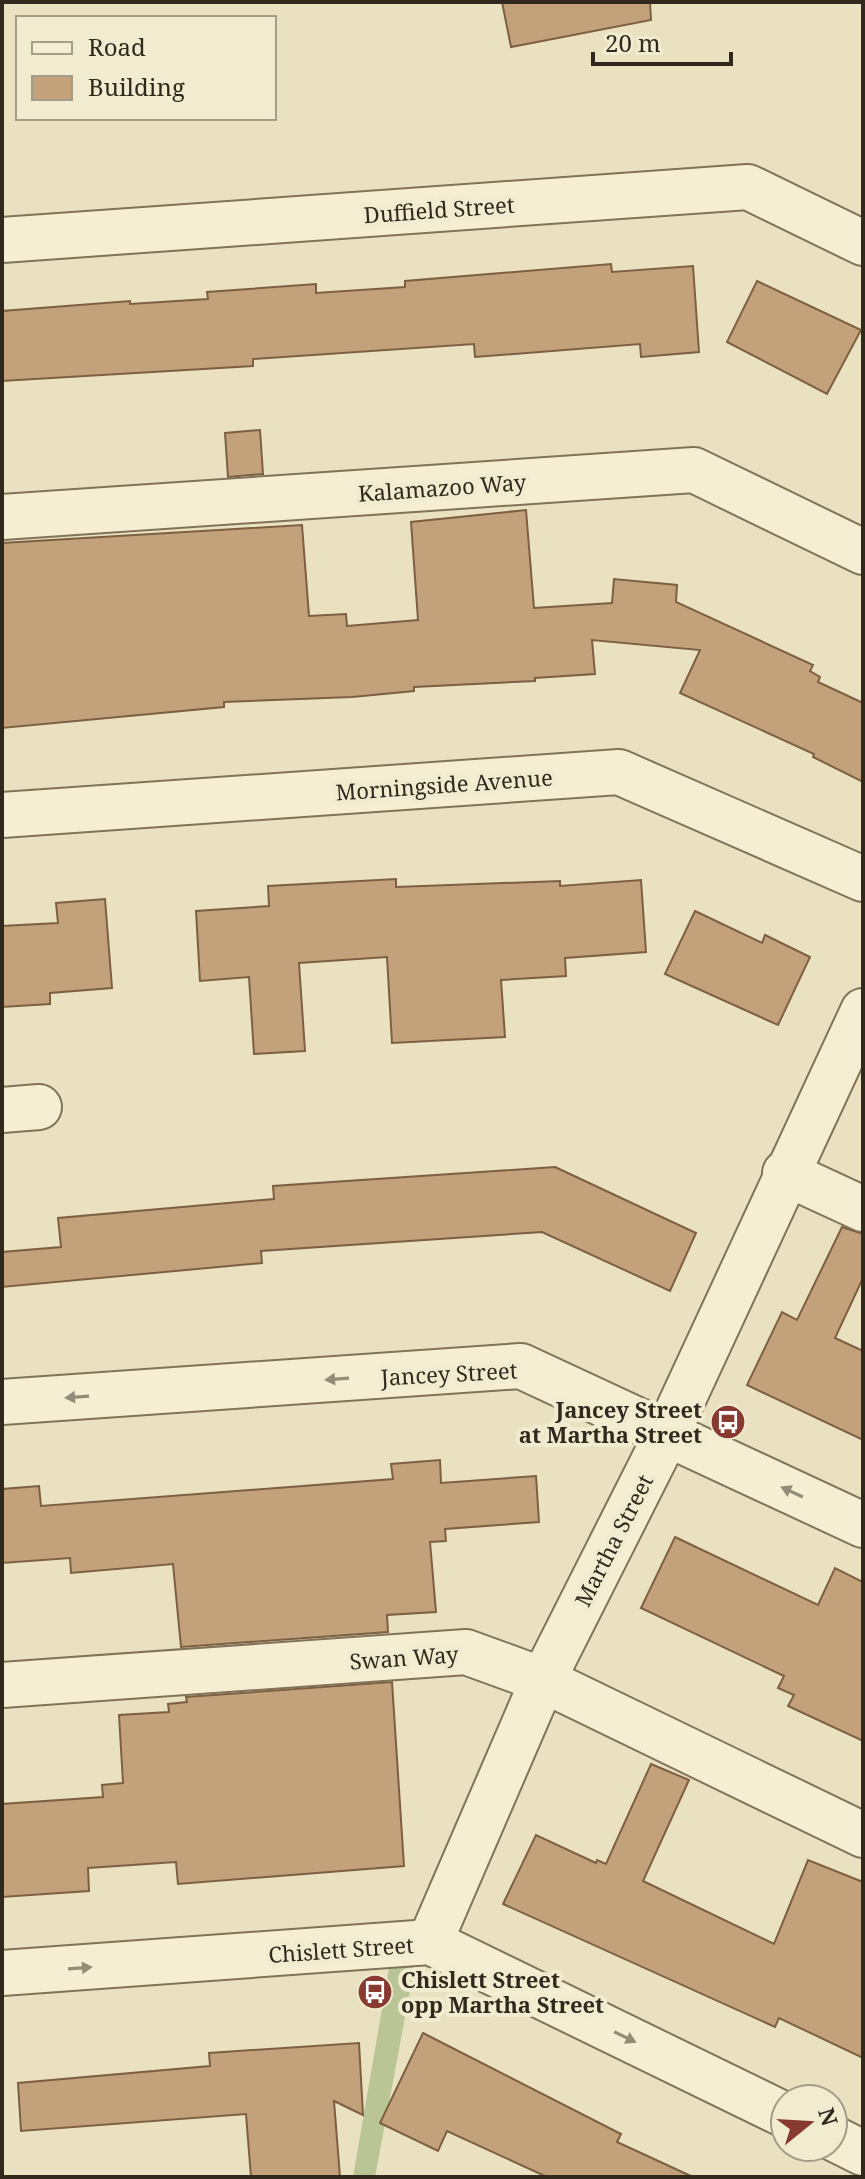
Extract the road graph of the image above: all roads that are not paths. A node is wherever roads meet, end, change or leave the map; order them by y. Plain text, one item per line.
1 (2, 240) edge
2 (863, 243) edge
3 (2, 517) edge
4 (863, 552) edge
5 (2, 815) edge
6 (863, 879) edge
7 (863, 1011) edge
8 (785, 1173) junction
9 (863, 1209) edge
10 (2, 1402) edge
11 (667, 1434) junction
12 (863, 1525) edge
13 (543, 1680) junction
14 (2, 1685) edge
15 (863, 1835) edge
16 (430, 1942) junction
17 (2, 1973) edge
18 (769, 2107) edge

1 - 2 street, Duffield Street
3 - 4 street, Kalamazoo Way
5 - 6 street, Morningside Avenue
7 - 8 street, Martha Street
8 - 9 street
8 - 11 street, Martha Street
11 -> 10 street, Jancey Street
12 -> 11 street, Jancey Street
11 - 13 street, Martha Street
13 - 14 street, Swan Way
13 - 15 street, Swan Way
13 - 16 street, Martha Street
17 -> 16 street, Chislett Street
16 -> 18 street, Chislett Street

